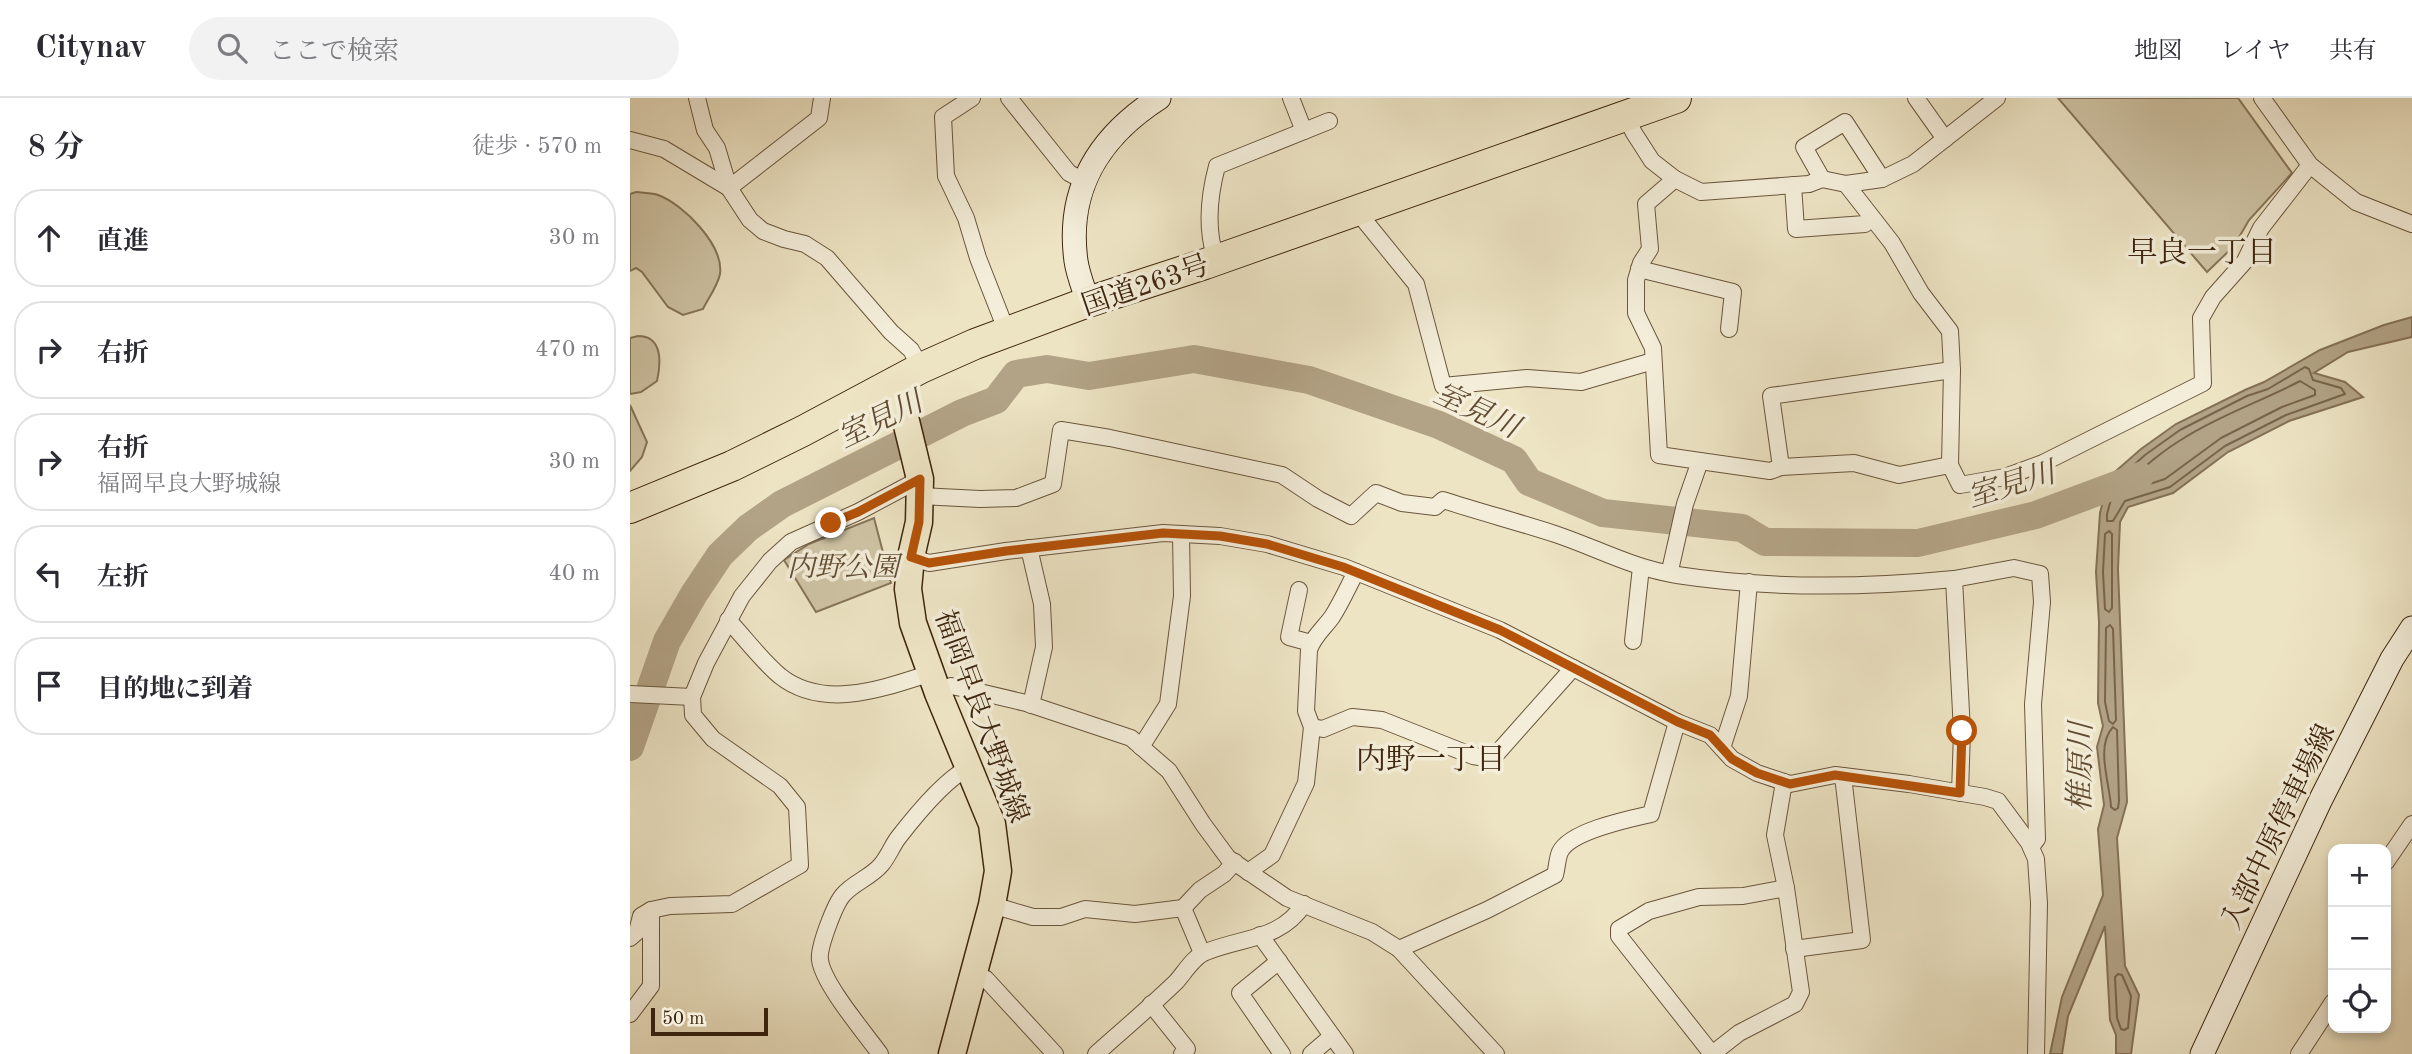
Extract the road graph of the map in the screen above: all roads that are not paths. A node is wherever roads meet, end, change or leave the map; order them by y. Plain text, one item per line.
1 (697, 98) edge
2 (822, 98) edge
3 (972, 98) edge
4 (1009, 98) edge
5 (1159, 98) edge
6 (1291, 98) edge
7 (1676, 98) edge
8 (1916, 98) edge
9 (1997, 98) edge
10 (2262, 98) edge
11 (1626, 117) junction
12 (1329, 121) dead end
13 (1304, 131) junction
14 (1945, 139) junction
15 (630, 140) edge
16 (2310, 164) junction
17 (1675, 179) junction
18 (1822, 179) junction
19 (1882, 179) junction
20 (1084, 181) junction
21 (1846, 184) junction
22 (1793, 185) junction
23 (729, 188) junction
24 (1356, 210) junction
25 (1871, 216) junction
26 (2412, 224) edge
27 (1216, 260) junction
28 (1639, 269) junction
29 (1088, 302) junction
30 (1729, 329) dead end
31 (1007, 332) junction
32 (1653, 362) junction
33 (1952, 370) junction
34 (909, 374) junction
35 (1700, 461) junction
36 (1950, 466) junction
37 (1781, 467) junction
38 (920, 487) junction
39 (630, 508) edge
40 (1181, 534) junction
41 (1029, 548) junction
42 (911, 557) junction
43 (1671, 566) dead end
44 (1641, 567) junction
45 (1356, 572) junction
46 (1954, 579) junction
47 (1749, 582) junction
48 (1298, 590) dead end
49 (728, 620) junction
50 (2412, 628) edge
51 (1633, 641) dead end
52 (1311, 643) junction
53 (1573, 668) junction
54 (935, 683) junction
55 (630, 694) edge
56 (692, 697) junction
57 (1031, 705) junction
58 (1678, 722) junction
59 (1312, 727) junction
60 (1141, 747) junction
61 (1722, 748) junction
62 (970, 767) junction
63 (1843, 776) junction
64 (1784, 782) junction
65 (1960, 793) junction
66 (2412, 824) edge
67 (2031, 847) junction
68 (2391, 855) edge
69 (1235, 862) junction
70 (1248, 873) junction
71 (1786, 888) junction
72 (1304, 904) junction
73 (992, 905) junction
74 (1183, 908) junction
75 (652, 910) junction
76 (1260, 935) junction
77 (630, 938) edge
78 (1399, 949) junction
79 (1794, 949) junction
80 (1202, 953) junction
81 (1279, 961) junction
82 (975, 973) junction
83 (1152, 1004) junction
84 (2328, 1010) edge
85 (630, 1014) edge
86 (1332, 1036) junction
87 (1114, 1048) edge
88 (880, 1054) edge
89 (952, 1054) edge
90 (1055, 1054) edge
91 (1096, 1054) edge
92 (1182, 1054) edge
93 (1282, 1054) edge
94 (1311, 1054) edge
95 (1345, 1054) edge
96 (1496, 1054) edge
97 (2036, 1054) edge
98 (2202, 1054) edge
99 (2299, 1054) edge

1 - 23 street
2 - 23 street
3 - 31 street
4 - 20 street
5 - 20 main road
6 - 13 street
7 - 11 highway, 国道263号
8 - 14 street
9 - 14 street
10 - 16 street
11 - 17 street
11 - 24 highway, 国道263号
12 - 13 street
13 - 27 street
14 - 19 street
15 - 23 street
16 - 26 street
16 - 36 street
17 - 22 street
17 - 28 street
18 - 19 street
18 - 21 street
18 - 22 street
19 - 21 street
20 - 29 main road
21 - 25 street
22 - 25 street
23 - 34 street
24 - 27 highway, 国道263号
24 - 32 street
25 - 33 street
27 - 29 highway, 国道263号
28 - 30 street
28 - 32 street
29 - 31 highway, 国道263号
31 - 34 highway, 国道263号
32 - 35 street
33 - 36 street
33 - 37 street
34 - 38 main road, 福岡早良大野城線
34 - 39 highway, 国道263号
35 - 37 street
35 - 43 street
36 - 37 street
38 - 42 main road, 福岡早良大野城線
38 - 44 street
38 - 49 street
40 - 41 street
40 - 45 street
40 - 60 street
41 - 42 street
41 - 57 street
42 - 54 main road, 福岡早良大野城線
44 - 47 street
44 - 51 street
45 - 52 street
45 - 53 street
46 - 47 street
46 - 65 street
46 - 67 street
47 - 61 street
48 - 52 street
49 - 54 street
49 - 56 street
50 - 98 main road, 入部中原停車場線
52 - 59 street
53 - 58 street
53 - 59 street
54 - 57 street
54 - 62 main road, 福岡早良大野城線
55 - 56 street
56 - 75 street
57 - 60 street
58 - 61 street
58 - 78 street
59 - 70 street
60 - 69 street
61 - 64 street
62 - 73 main road, 福岡早良大野城線
62 - 88 street
63 - 64 street
63 - 65 street
63 - 79 street
64 - 71 street
65 - 67 street
66 - 68 street
67 - 97 street
69 - 70 street
69 - 74 street
70 - 72 street
71 - 79 street
71 - 79 street
72 - 76 street
72 - 78 street
73 - 74 street
73 - 82 main road, 福岡早良大野城線
74 - 80 street
75 - 77 street
75 - 85 street
76 - 80 street
76 - 81 street
78 - 96 street
80 - 83 street
81 - 86 street
81 - 93 street
82 - 89 main road, 福岡早良大野城線
82 - 90 street
83 - 87 street
83 - 92 street
84 - 99 street
86 - 94 street
86 - 95 street
87 - 91 street

